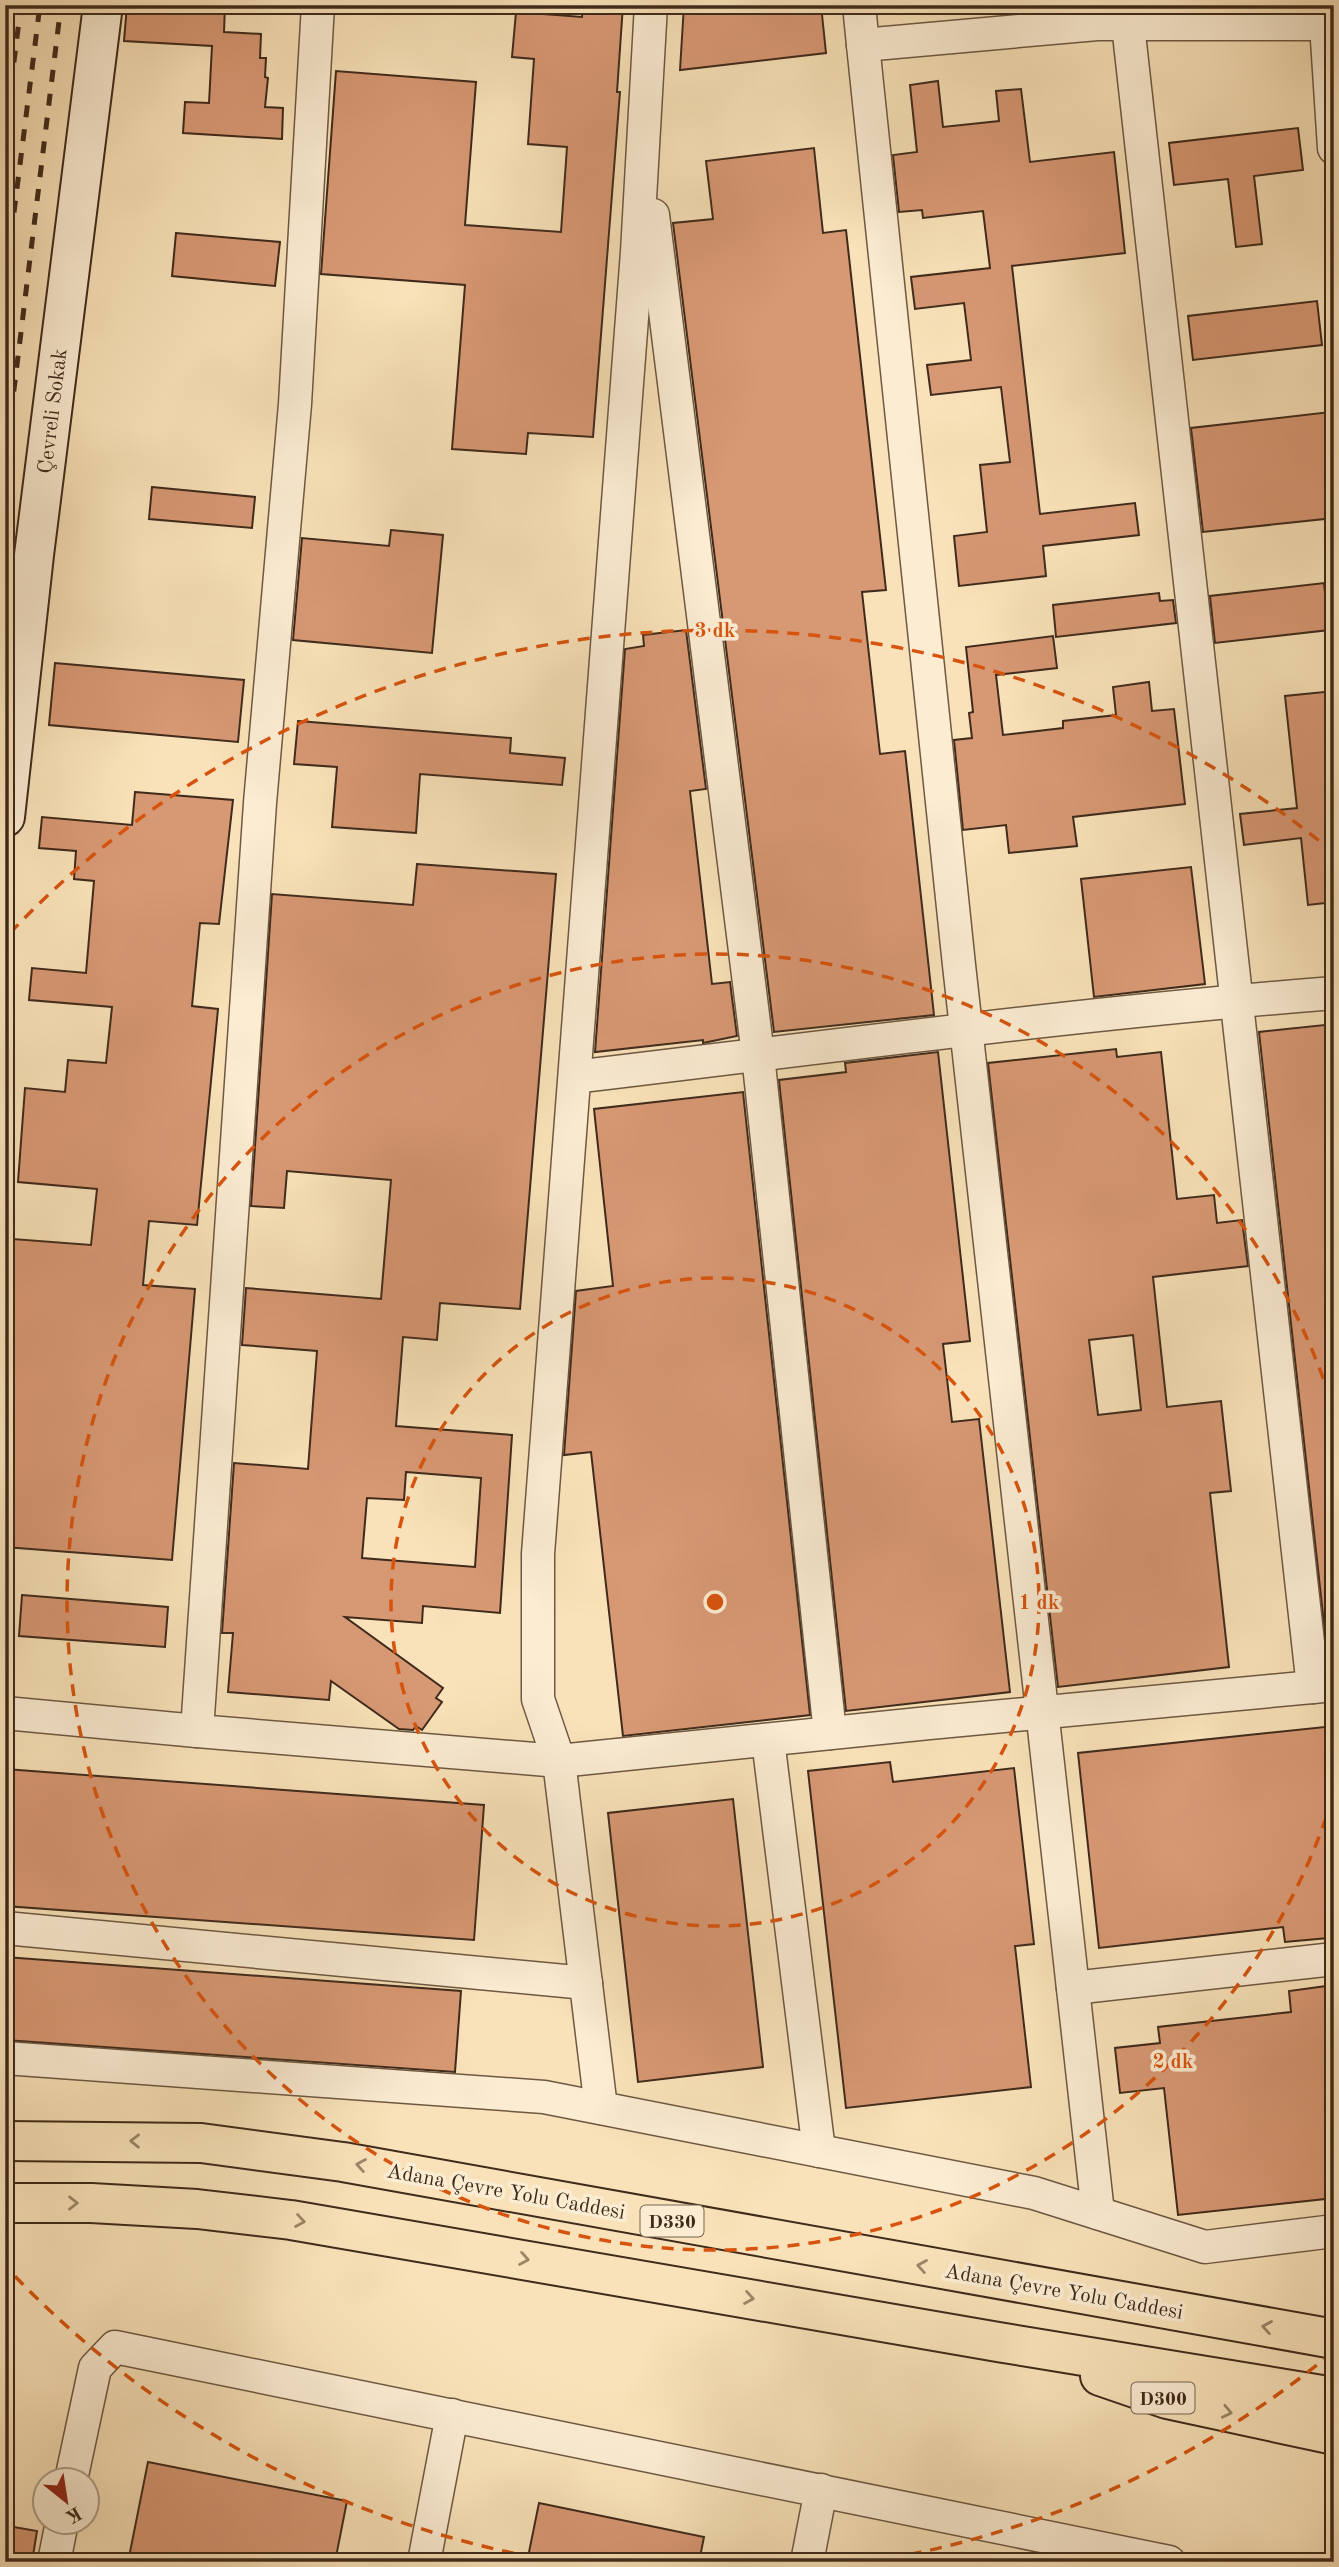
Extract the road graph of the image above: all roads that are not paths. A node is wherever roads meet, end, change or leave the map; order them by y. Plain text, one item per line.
1 (103, 5) edge
2 (318, 5) edge
3 (651, 5) edge
4 (859, 5) edge
5 (1330, 24) edge
6 (1128, 25) junction
7 (863, 45) junction
8 (643, 138) junction
9 (1334, 148) edge
10 (5, 817) edge
11 (1334, 993) edge
12 (1237, 1000) junction
13 (967, 1030) junction
14 (758, 1055) junction
15 (575, 1077) junction
16 (1323, 1686) edge
17 (1043, 1712) junction
18 (5, 1713) edge
19 (197, 1731) junction
20 (830, 1733) junction
21 (768, 1740) junction
22 (559, 1761) junction
23 (5, 1928) edge
24 (1334, 1959) edge
25 (586, 1983) junction
26 (1073, 1988) junction
27 (5, 2058) edge
28 (601, 2108) junction
29 (5, 2141) edge
30 (819, 2151) junction
31 (5, 2203) edge
32 (1098, 2213) junction
33 (1334, 2231) edge
34 (1334, 2339) edge
35 (998, 2342) junction
36 (1334, 2397) edge
37 (452, 2415) junction
38 (1334, 2435) edge
39 (74, 2466) edge
40 (821, 2490) junction
41 (59, 2536) edge
42 (54, 2562) edge
43 (424, 2562) edge
44 (807, 2562) edge
45 (1169, 2562) edge

1 - 10 street, Çevreli Sokak
2 - 19 street
3 - 8 street
4 - 7 street
5 - 6 street
5 - 9 street
6 - 7 street
6 - 12 street
7 - 13 street
8 - 14 street
8 - 15 street
11 - 12 street
12 - 13 street
12 - 16 street
13 - 14 street
13 - 17 street
14 - 15 street
14 - 20 street
15 - 22 street
16 - 17 street
17 - 20 street
17 - 26 street
18 - 19 street
19 - 22 street
20 - 21 street
21 - 22 street
21 - 30 street
22 - 25 street
23 - 25 street
24 - 26 street
25 - 28 street
26 - 32 street
27 - 28 street
28 - 30 street
34 -> 29 highway, Adana Çevre Yolu Caddesi / D330
30 - 32 street
31 -> 35 highway
32 - 33 street
35 - 36 highway
35 -> 38 highway, D300
37 - 39 street
37 - 40 street
37 - 43 street
40 - 44 street
40 - 45 street
41 - 42 street

